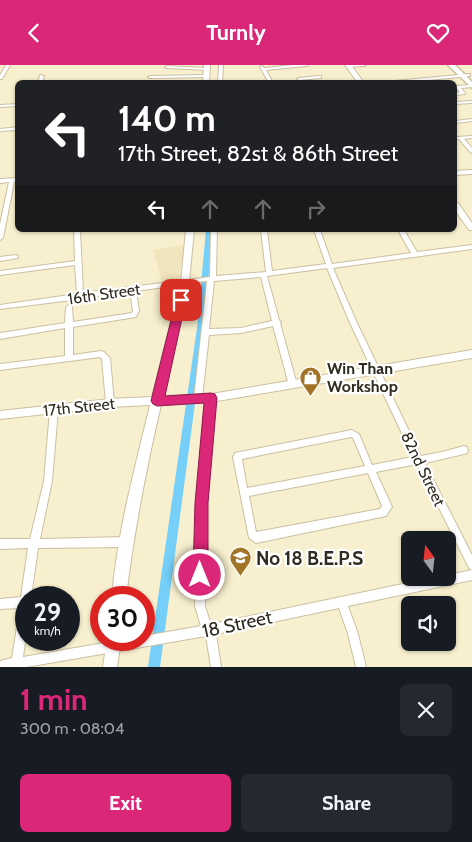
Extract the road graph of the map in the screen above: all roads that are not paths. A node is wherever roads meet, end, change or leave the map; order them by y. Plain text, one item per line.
1 (221, 65) edge
2 (306, 65) edge
3 (364, 65) edge
4 (451, 65) edge
5 (458, 65) edge
6 (293, 66) junction
7 (348, 66) edge
8 (3, 67) edge
9 (167, 67) dead end
10 (263, 67) edge
11 (206, 73) edge
12 (42, 76) dead end
13 (468, 76) edge
14 (150, 77) dead end
15 (319, 77) dead end
16 (0, 78) edge
17 (41, 80) edge
18 (220, 80) edge
19 (270, 80) edge
20 (299, 80) edge
21 (304, 80) edge
22 (359, 80) edge
23 (415, 80) edge
24 (472, 86) edge
25 (457, 87) edge
26 (457, 87) edge
27 (457, 94) edge
28 (472, 102) edge
29 (457, 103) edge
30 (15, 105) edge
31 (0, 106) edge
32 (472, 120) edge
33 (457, 122) edge
34 (15, 128) edge
35 (0, 130) edge
36 (472, 137) edge
37 (457, 138) edge
38 (472, 151) edge
39 (472, 171) edge
40 (457, 173) edge
41 (14, 180) edge
42 (0, 181) edge
43 (457, 208) edge
44 (472, 227) edge
45 (77, 232) edge
46 (190, 232) edge
47 (214, 232) edge
48 (264, 232) edge
49 (318, 232) edge
50 (402, 232) edge
51 (0, 238) edge
52 (472, 247) edge
53 (415, 255) junction
54 (16, 257) dead end
55 (0, 259) edge
56 (78, 263) junction
57 (328, 265) junction
58 (0, 273) edge
59 (266, 274) junction
60 (210, 279) junction
61 (185, 282) junction
62 (133, 290) junction
63 (80, 297) junction
64 (0, 307) edge
65 (69, 307) dead end
66 (277, 322) junction
67 (68, 326) junction
68 (205, 332) junction
69 (0, 336) edge
70 (472, 355) edge
71 (68, 358) junction
72 (0, 367) edge
73 (376, 371) junction
74 (293, 385) junction
75 (211, 398) junction
76 (198, 399) junction
77 (157, 401) junction
78 (110, 403) junction
79 (54, 410) junction
80 (0, 415) edge
81 (464, 450) dead end
82 (417, 460) junction
83 (370, 469) junction
84 (244, 493) junction
85 (126, 541) junction
86 (34, 543) junction
87 (0, 544) edge
88 (472, 565) edge
89 (472, 575) edge
90 (28, 586) edge
91 (120, 586) edge
92 (15, 601) edge
93 (342, 602) junction
94 (0, 604) edge
95 (210, 630) junction
96 (155, 640) edge
97 (90, 648) edge
98 (19, 651) edge
99 (112, 651) edge
100 (17, 664) junction
101 (0, 666) edge
102 (110, 667) edge
103 (216, 667) edge
104 (361, 667) edge

1 - 18 street
2 - 6 street
3 - 7 street
4 - 13 main road
5 - 13 main road
6 - 10 street
6 - 20 street
7 - 22 street
8 - 16 street
9 - 11 street
10 - 19 street
11 - 14 street
12 - 17 street
13 - 23 street
13 - 24 main road
15 - 21 street
24 - 25 street
26 - 27 street
28 - 29 street
30 - 31 street
32 - 33 street
34 - 35 street
36 - 37 street
37 - 38 street
39 - 40 street
41 - 42 street
41 - 51 street
43 - 44 street
45 - 56 street
46 - 61 street
47 - 60 street
48 - 59 street
49 - 57 street
50 - 53 street
52 - 53 street, 16th Street
53 - 57 street, 16th Street
54 - 55 street
56 - 58 street
56 - 63 street
57 - 59 street, 16th Street
57 - 73 street, 82nd Street
59 - 60 street, 16th Street
59 - 66 street
60 - 61 street, 16th Street
60 - 68 street
61 - 62 street, 16th Street
61 - 77 street
62 - 63 street, 16th Street
62 - 67 street
63 - 64 street, 16th Street
65 - 67 street
66 - 68 street
66 - 74 street
67 - 69 street
67 - 71 street
68 - 76 street
70 - 73 street, 17th Street
71 - 72 street
71 - 78 street
73 - 74 street, 17th Street
73 - 82 street, 82nd Street
74 - 75 street, 17th Street
75 - 76 street, 17th Street
75 - 95 street
76 - 77 street, 17th Street
77 - 78 street, 17th Street
77 - 85 street
78 - 79 street, 17th Street
79 - 80 street, 17th Street
79 - 86 street
81 - 82 street
82 - 83 street
82 - 88 street, 82nd Street
83 - 84 street
83 - 84 street
83 - 84 street
85 - 86 street
85 - 91 street
86 - 87 street
86 - 90 street
89 - 93 street, 18 Street
92 - 94 street
93 - 95 street, 18 Street
93 - 104 street
95 - 96 street, 18 Street
95 - 103 street
97 - 100 street, 18 Street
98 - 100 street
99 - 102 street
100 - 101 street, 18 Street

